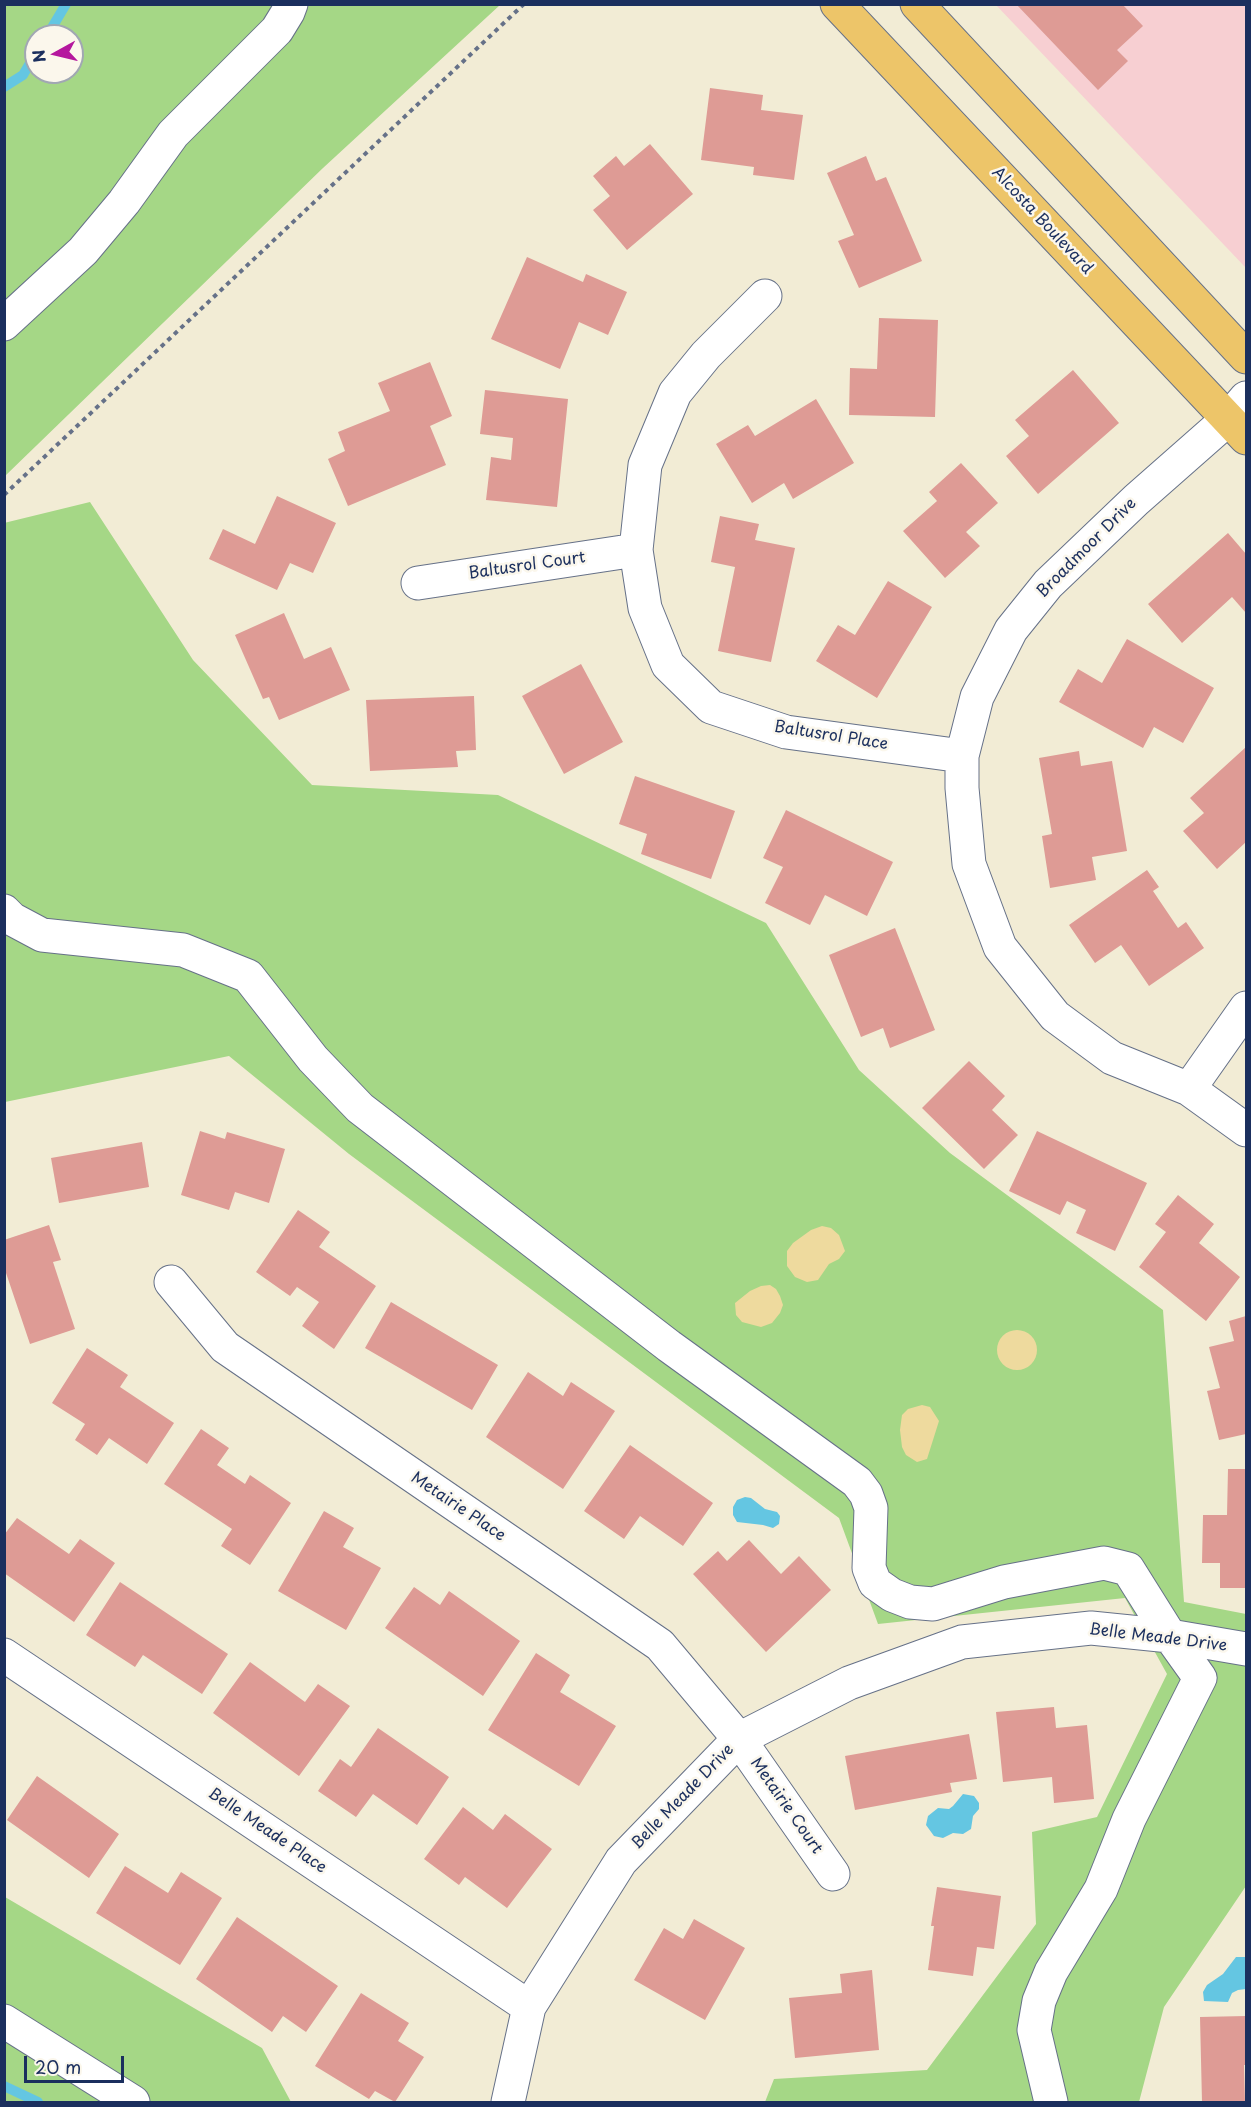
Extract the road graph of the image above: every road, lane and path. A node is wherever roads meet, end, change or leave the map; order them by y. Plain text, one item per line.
1 (291, 4) edge
2 (524, 4) edge
3 (837, 4) edge
4 (917, 4) edge
5 (765, 296) dead end
6 (4, 324) edge
7 (1246, 357) edge
8 (1240, 418) edge
9 (4, 495) edge
10 (636, 550) junction
11 (418, 583) dead end
12 (962, 756) junction
13 (4, 911) edge
14 (1246, 1008) edge
15 (1190, 1089) junction
16 (1246, 1130) edge
17 (171, 1282) dead end
18 (1170, 1636) junction
19 (1246, 1649) edge
20 (4, 1655) edge
21 (739, 1739) junction
22 (833, 1874) dead end
23 (529, 2007) junction
24 (4, 2021) edge
25 (133, 2103) edge
26 (508, 2103) edge
27 (1051, 2103) edge

1 - 6 street
2 - 9 path
3 - 8 main road, Alcosta Boulevard
4 - 7 main road
5 - 10 street, Baltusrol Place
8 - 12 street, Broadmoor Drive
10 - 11 street, Baltusrol Court
10 - 12 street, Baltusrol Place
12 - 15 street, Broadmoor Drive
13 - 18 street
14 - 15 street
15 - 16 street, Broadmoor Drive
17 - 21 street, Metairie Place
18 - 19 street, Belle Meade Drive
18 - 21 street, Belle Meade Drive
18 - 27 street
20 - 23 street, Belle Meade Place
21 - 22 street, Metairie Court
21 - 23 street, Belle Meade Drive
23 - 26 street, Belle Meade Drive
24 - 25 street

